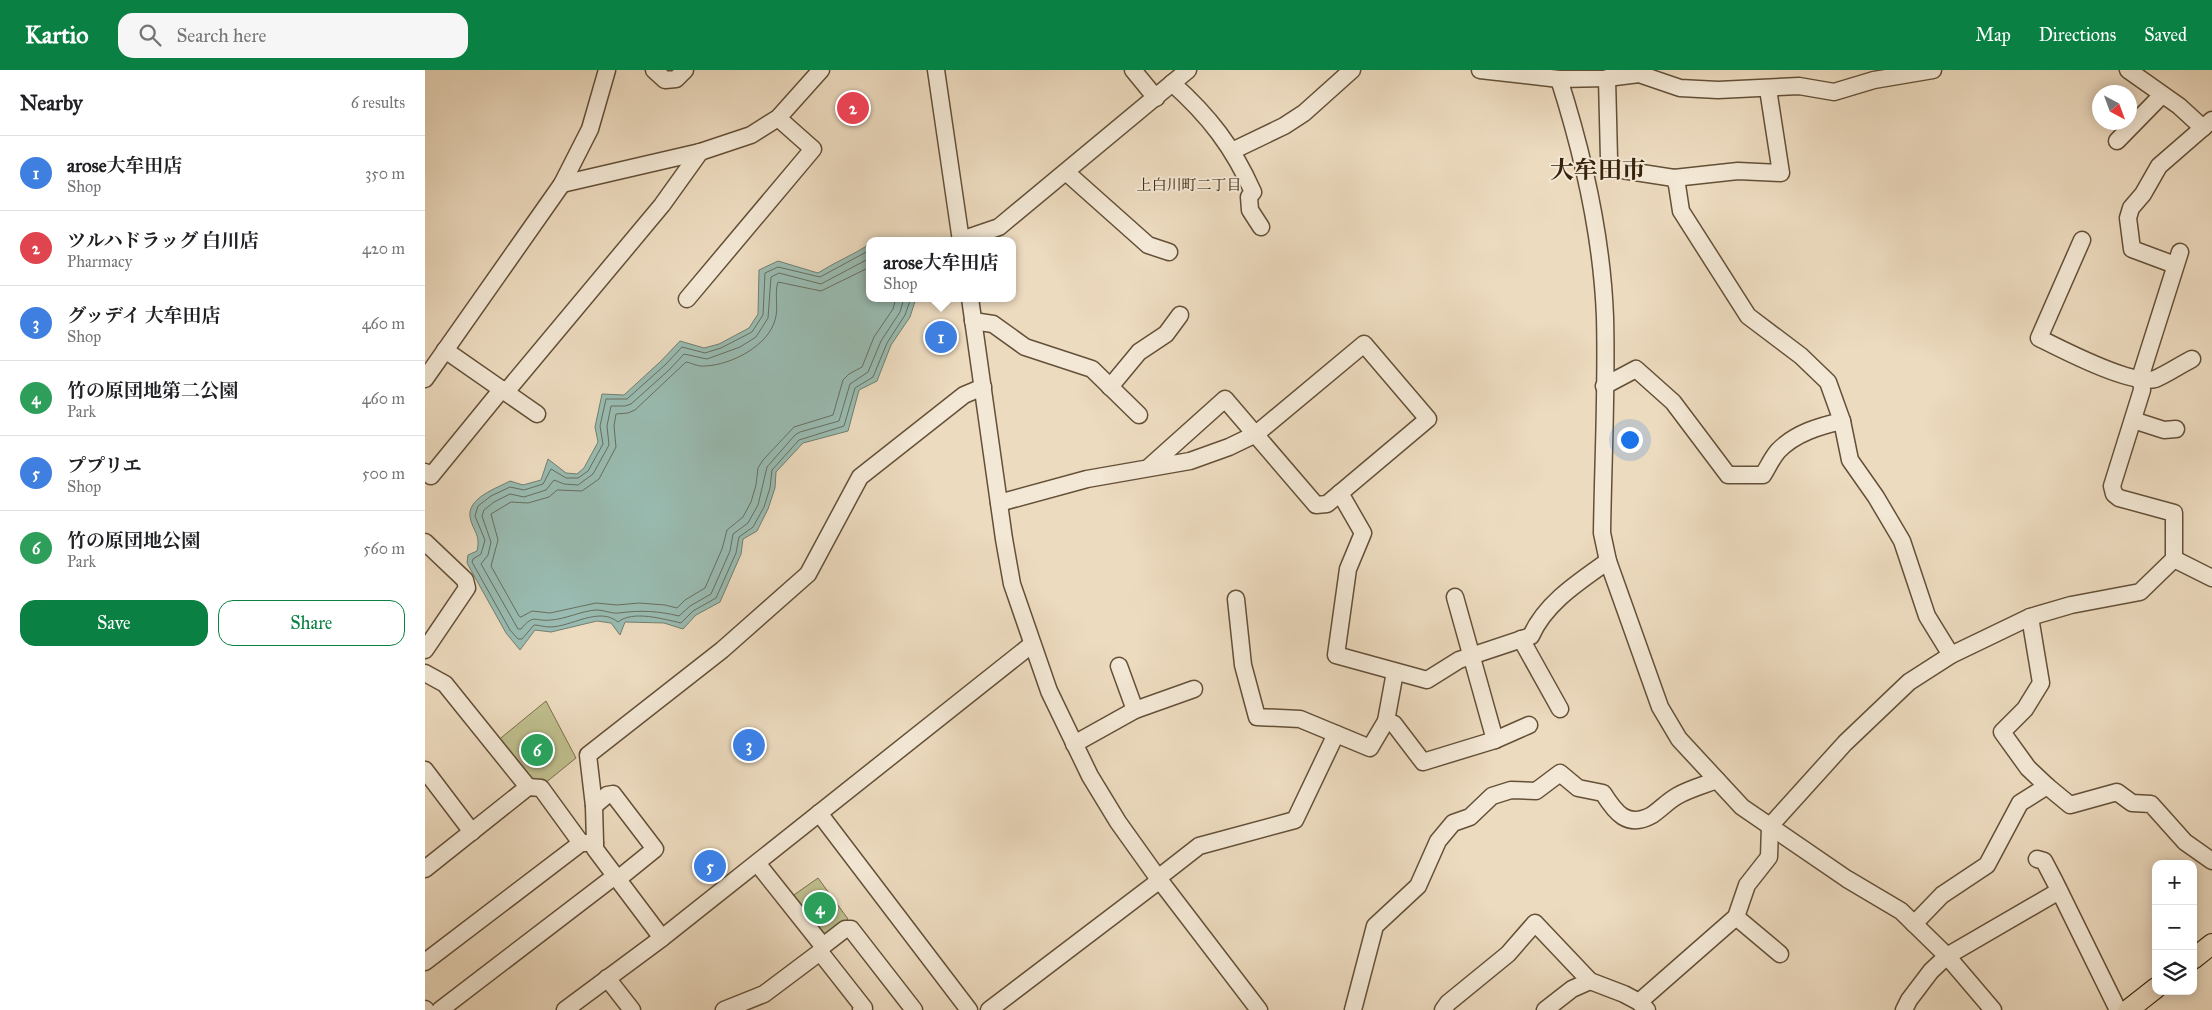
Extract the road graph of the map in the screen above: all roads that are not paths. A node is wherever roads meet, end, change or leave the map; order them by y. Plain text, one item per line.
1 (607, 70) edge
2 (654, 70) edge
3 (685, 70) edge
4 (821, 70) edge
5 (936, 70) edge
6 (1133, 70) edge
7 (1188, 70) edge
8 (1352, 70) edge
9 (1480, 70) edge
10 (1933, 70) edge
11 (2128, 70) edge
12 (1641, 72) edge
13 (1607, 78) junction
14 (1559, 79) junction
15 (1172, 83) junction
16 (1769, 89) junction
17 (2162, 96) junction
18 (1156, 98) junction
19 (778, 118) junction
20 (2207, 124) edge
21 (2117, 141) dead end
22 (1232, 151) junction
23 (700, 152) junction
24 (1066, 172) junction
25 (1674, 178) junction
26 (562, 184) junction
27 (1261, 227) dead end
28 (961, 237) edge
29 (970, 237) edge
30 (2082, 240) dead end
31 (1169, 252) dead end
32 (687, 299) dead end
33 (971, 302) edge
34 (1180, 315) dead end
35 (973, 321) junction
36 (445, 350) junction
37 (2192, 359) dead end
38 (425, 379) edge
39 (2141, 380) junction
40 (1604, 386) junction
41 (983, 387) junction
42 (1110, 387) junction
43 (504, 390) junction
44 (537, 414) dead end
45 (1139, 415) dead end
46 (2133, 420) junction
47 (1843, 421) junction
48 (2176, 429) dead end
49 (1256, 434) junction
50 (1148, 468) junction
51 (425, 472) edge
52 (1340, 493) junction
53 (999, 503) junction
54 (425, 542) edge
55 (2175, 559) junction
56 (1608, 561) junction
57 (2212, 578) edge
58 (1455, 597) dead end
59 (1236, 600) dead end
60 (2030, 617) junction
61 (1521, 639) junction
62 (1031, 645) junction
63 (425, 650) edge
64 (1951, 655) junction
65 (1471, 656) junction
66 (1119, 666) dead end
67 (1395, 672) junction
68 (425, 673) edge
69 (1194, 689) dead end
70 (1560, 709) dead end
71 (1135, 710) junction
72 (1386, 721) junction
73 (1529, 725) dead end
74 (1336, 734) junction
75 (1495, 740) junction
76 (1074, 744) junction
77 (425, 770) edge
78 (1717, 780) junction
79 (2047, 786) junction
80 (529, 787) junction
81 (594, 806) junction
82 (819, 813) junction
83 (1769, 826) junction
84 (471, 832) junction
85 (588, 843) junction
86 (2037, 859) dead end
87 (2212, 861) edge
88 (757, 863) junction
89 (425, 869) edge
90 (616, 877) junction
91 (1159, 879) junction
92 (2059, 891) junction
93 (1736, 916) junction
94 (1914, 924) junction
95 (662, 938) junction
96 (2212, 944) edge
97 (822, 949) junction
98 (1780, 954) dead end
99 (1947, 956) junction
100 (2197, 956) edge
101 (425, 962) edge
102 (607, 978) junction
103 (1590, 981) junction
104 (2152, 991) edge
105 (1643, 1006) edge
106 (440, 1010) edge
107 (565, 1010) edge
108 (632, 1010) edge
109 (724, 1010) edge
110 (861, 1010) edge
111 (915, 1010) edge
112 (969, 1010) edge
113 (989, 1010) edge
114 (1259, 1010) edge
115 (1353, 1010) edge
116 (1443, 1010) edge
117 (1545, 1010) edge
118 (1904, 1010) edge
119 (1993, 1010) edge
120 (2118, 1010) edge
121 (2128, 1010) edge

1 - 26 street
2 - 3 street
4 - 19 street
5 - 28 street
6 - 18 street
7 - 15 street
8 - 22 street
9 - 14 street
10 - 16 street
11 - 17 street
12 - 13 street
12 - 16 street
13 - 14 street
13 - 25 street
14 - 40 street
15 - 18 street
15 - 22 street
16 - 25 street
17 - 20 street
17 - 21 street
18 - 24 street
19 - 23 street
19 - 32 street
20 - 39 street
22 - 27 street
23 - 26 street
23 - 43 street
24 - 29 street
24 - 31 street
25 - 47 street
26 - 36 street
30 - 39 street
33 - 35 street
34 - 42 street
35 - 41 street
35 - 42 street
36 - 38 street
36 - 43 street
37 - 39 street
39 - 46 street
40 - 47 street
40 - 56 street
41 - 53 street
41 - 81 street
42 - 45 street
43 - 44 street
43 - 51 street
46 - 48 street
46 - 55 street
47 - 64 street
49 - 50 street
49 - 50 street
49 - 52 street
49 - 52 street
50 - 53 street
52 - 67 street
53 - 62 street
54 - 63 street
55 - 57 street
55 - 60 street
56 - 61 street
56 - 78 street
58 - 65 street
59 - 74 street
60 - 64 street
60 - 79 street
61 - 65 street
61 - 70 street
62 - 76 street
62 - 82 street
64 - 83 street
65 - 67 street
65 - 75 street
66 - 71 street
67 - 72 street
68 - 80 street
69 - 71 street
71 - 76 street
72 - 74 street
72 - 75 street
73 - 75 street
74 - 91 street
76 - 91 street
77 - 84 street
78 - 83 street
78 - 115 street
79 - 87 street
79 - 94 street
80 - 84 street
80 - 85 street
81 - 85 street
81 - 90 street
82 - 88 street
82 - 112 street
83 - 93 street
83 - 94 street
84 - 89 street
85 - 90 street
85 - 101 street
86 - 92 street
88 - 95 street
88 - 97 street
90 - 95 street
90 - 106 street
91 - 113 street
91 - 114 street
92 - 99 street
92 - 120 street
93 - 98 street
93 - 105 street
94 - 99 street
95 - 102 street
96 - 100 main road
97 - 109 street
97 - 110 street
97 - 111 street
99 - 118 street
99 - 119 street
102 - 107 street
102 - 108 street
103 - 105 street
103 - 116 street
103 - 117 street
104 - 121 main road

